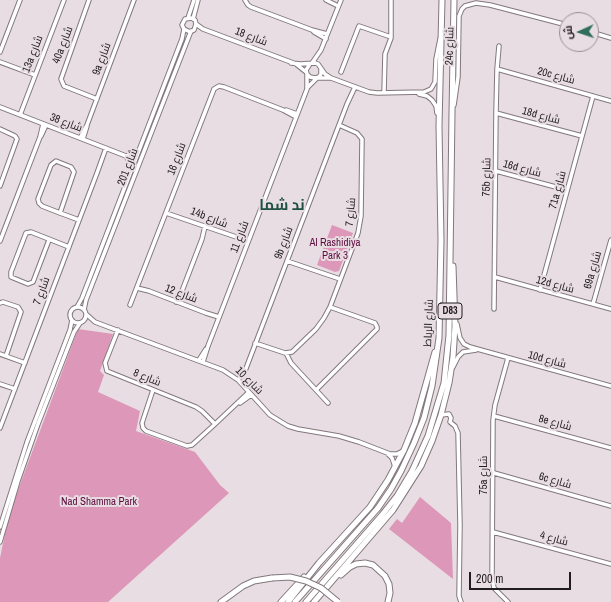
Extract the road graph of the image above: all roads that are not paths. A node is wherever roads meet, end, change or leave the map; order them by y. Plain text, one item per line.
1 (20, 0) edge
2 (64, 0) edge
3 (89, 0) edge
4 (134, 0) edge
5 (194, 0) edge
6 (198, 0) edge
7 (245, 0) edge
8 (326, 0) edge
9 (330, 0) edge
10 (392, 0) edge
11 (442, 0) edge
12 (454, 0) edge
13 (477, 0) edge
14 (339, 3) edge
15 (490, 5) junction
16 (188, 18) junction
17 (193, 19) junction
18 (559, 23) edge
19 (196, 24) junction
20 (184, 29) junction
21 (203, 29) junction
22 (193, 30) junction
23 (312, 30) junction
24 (442, 32) junction
25 (327, 34) junction
26 (599, 34) edge
27 (391, 37) junction
28 (611, 38) edge
29 (326, 39) junction
30 (499, 46) dead end
31 (321, 50) junction
32 (0, 52) edge
33 (0, 62) edge
34 (292, 63) junction
35 (312, 63) junction
36 (321, 67) junction
37 (497, 69) junction
38 (341, 72) dead end
39 (307, 73) junction
40 (35, 75) junction
41 (317, 78) junction
42 (334, 79) junction
43 (354, 87) junction
44 (307, 89) junction
45 (384, 93) junction
46 (414, 93) junction
47 (593, 96) junction
48 (97, 99) junction
49 (611, 101) edge
50 (0, 107) edge
51 (452, 113) junction
52 (496, 113) junction
53 (20, 115) junction
54 (297, 115) junction
55 (45, 124) junction
56 (339, 126) junction
57 (439, 126) junction
58 (0, 129) edge
59 (582, 136) junction
60 (82, 138) junction
61 (107, 148) junction
62 (137, 154) junction
63 (126, 156) junction
64 (132, 166) junction
65 (496, 171) junction
66 (0, 186) edge
67 (567, 190) junction
68 (166, 211) junction
69 (60, 213) junction
70 (79, 220) junction
71 (207, 227) junction
72 (49, 240) junction
73 (450, 240) junction
74 (611, 240) edge
75 (0, 241) edge
76 (248, 243) junction
77 (69, 247) junction
78 (287, 259) junction
79 (495, 277) junction
80 (340, 280) junction
81 (137, 287) junction
82 (540, 290) junction
83 (177, 302) junction
84 (0, 303) edge
85 (593, 304) junction
86 (130, 305) dead end
87 (77, 307) junction
88 (330, 307) junction
89 (494, 309) dead end
90 (611, 309) edge
91 (455, 310) junction
92 (85, 312) junction
93 (219, 319) junction
94 (72, 320) junction
95 (80, 322) junction
96 (95, 322) junction
97 (116, 330) junction
98 (439, 338) junction
99 (255, 342) junction
100 (479, 350) junction
101 (288, 353) junction
102 (0, 354) edge
103 (6, 356) junction
104 (508, 358) junction
105 (201, 361) junction
106 (25, 363) junction
107 (451, 372) junction
108 (236, 379) junction
109 (0, 384) edge
110 (611, 386) edge
111 (14, 389) junction
112 (154, 390) junction
113 (316, 390) junction
114 (250, 394) junction
115 (328, 403) dead end
116 (440, 415) junction
117 (494, 416) junction
118 (214, 425) junction
119 (0, 428) edge
120 (611, 448) edge
121 (404, 450) junction
122 (387, 453) junction
123 (395, 468) junction
124 (494, 474) junction
125 (611, 506) edge
126 (0, 527) edge
127 (493, 532) junction
128 (0, 542) edge
129 (611, 564) edge
130 (318, 565) junction
131 (325, 589) junction
132 (333, 597) junction
133 (221, 602) edge
134 (281, 602) edge
135 (288, 602) edge
136 (295, 602) edge
137 (306, 602) edge
138 (314, 602) edge
139 (338, 602) edge
140 (342, 602) edge
141 (388, 602) edge
142 (461, 602) edge
143 (508, 602) edge

1 - 32 street
2 - 40 street, 13a شارع
3 - 48 street, 40a شارع
4 - 48 street, 9a شارع
5 - 16 street
6 - 17 street
7 - 23 street
8 - 14 street
9 - 14 street
10 - 27 street
11 - 24 highway, شارع الرباط / D83
12 - 51 highway, شارع الرباط / D83
13 - 15 street, 24c شارع
14 - 25 street
15 - 18 street, 24c شارع
15 - 51 street, 24c شارع
16 - 17 street
16 - 20 street
17 - 19 street
19 - 21 street, شارع 18
19 - 22 street
20 - 22 street
20 - 62 street, شارع 201
21 - 22 street, شارع 18
21 - 34 street, شارع 18
22 - 92 street, شارع 201
23 - 25 street
23 - 29 street
24 - 46 street
24 - 57 highway, شارع الرباط / D83
25 - 29 street
26 - 28 street
27 - 38 street
27 - 45 street
29 - 31 street
30 - 37 street, 75b شارع
31 - 35 street
31 - 36 street
33 - 40 street
34 - 35 street, شارع 18
34 - 39 street, شارع 18
35 - 36 street
35 - 39 street
36 - 41 street
36 - 42 street
37 - 47 street, 20c شارع
37 - 52 street, 75b شارع
39 - 41 street
39 - 44 street, شارع 11
40 - 53 street, 13a شارع
41 - 42 street
41 - 44 street, شارع 11
42 - 43 street
43 - 45 street
43 - 56 street, 9b شارع
44 - 54 street, شارع 11
45 - 46 street
46 - 57 street
47 - 49 street, 20c شارع
47 - 59 street, 71a شارع
48 - 60 street, 9a شارع
50 - 53 street, شارع 38
51 - 73 highway, شارع الرباط / D83
52 - 59 street, 18d شارع
52 - 65 street, 75b شارع
53 - 55 street, شارع 38
54 - 68 street, شارع 16
54 - 76 street, شارع 11
55 - 60 street, شارع 38
55 - 75 street
56 - 78 street, 9b شارع
56 - 80 street, شارع 7
57 - 98 highway, شارع الرباط / D83
58 - 66 street
59 - 67 street, 71a شارع
60 - 61 street, شارع 38
61 - 63 street, شارع 38
61 - 70 street, شارع 7
62 - 63 street
62 - 64 street, شارع 201
63 - 64 street
64 - 87 street, شارع 201
65 - 67 street, 16d شارع
65 - 79 street, 75b شارع
67 - 82 street, 71a شارع
68 - 71 street, 14b شارع
68 - 81 street, شارع 16
69 - 69 street
69 - 70 street
70 - 77 street, شارع 7
71 - 76 street, 14b شارع
71 - 83 street
72 - 72 street
72 - 77 street
73 - 91 highway
73 - 137 highway, شارع الرباط / D83
74 - 85 street, 69a شارع
76 - 93 street, شارع 11
77 - 106 street, شارع 7
78 - 80 street
78 - 99 street, 9b شارع
79 - 82 street, 12d شارع
79 - 89 street, 75b شارع
80 - 88 street, شارع 7
81 - 83 street, شارع 12
81 - 86 street, شارع 16
82 - 85 street, 12d شارع
83 - 93 street, شارع 12
84 - 103 street
85 - 90 street, 12d شارع
87 - 92 street
87 - 94 street
88 - 101 street, شارع 7
88 - 113 street
91 - 100 street, 10d شارع
91 - 107 highway
92 - 95 street
92 - 96 street, شارع 10
93 - 105 street, شارع 11
94 - 95 street
94 - 126 street
95 - 96 street, شارع 10
95 - 128 street
96 - 97 street, شارع 10
97 - 105 street, شارع 10
97 - 112 street, شارع 8
98 - 121 highway
98 - 136 highway, شارع الرباط / D83
99 - 101 street
99 - 108 street, 9b شارع
100 - 104 street, 10d شارع
100 - 107 street, 10d شارع
101 - 113 street
102 - 103 street
103 - 106 street
104 - 110 street, 10d شارع
104 - 117 street, 75a شارع
105 - 108 street, شارع 10
106 - 111 street, شارع 7
107 - 116 highway
108 - 114 street, شارع 10
109 - 111 street
111 - 119 street, شارع 7
112 - 118 street, شارع 8
112 - 118 street
113 - 115 street
114 - 118 street
114 - 122 street, شارع 10
116 - 131 highway
116 - 142 street
117 - 120 street, 8e شارع
117 - 124 street, 75a شارع
121 - 122 street
121 - 123 highway
122 - 123 street
123 - 130 highway
124 - 125 street, 6c شارع
124 - 127 street, 75a شارع
127 - 129 street, شارع 4
127 - 143 street, 75a شارع
130 - 134 highway
130 - 135 highway
131 - 138 highway
131 - 141 highway
132 - 133 highway, bridge
132 - 139 highway, bridge
132 - 140 highway, bridge

